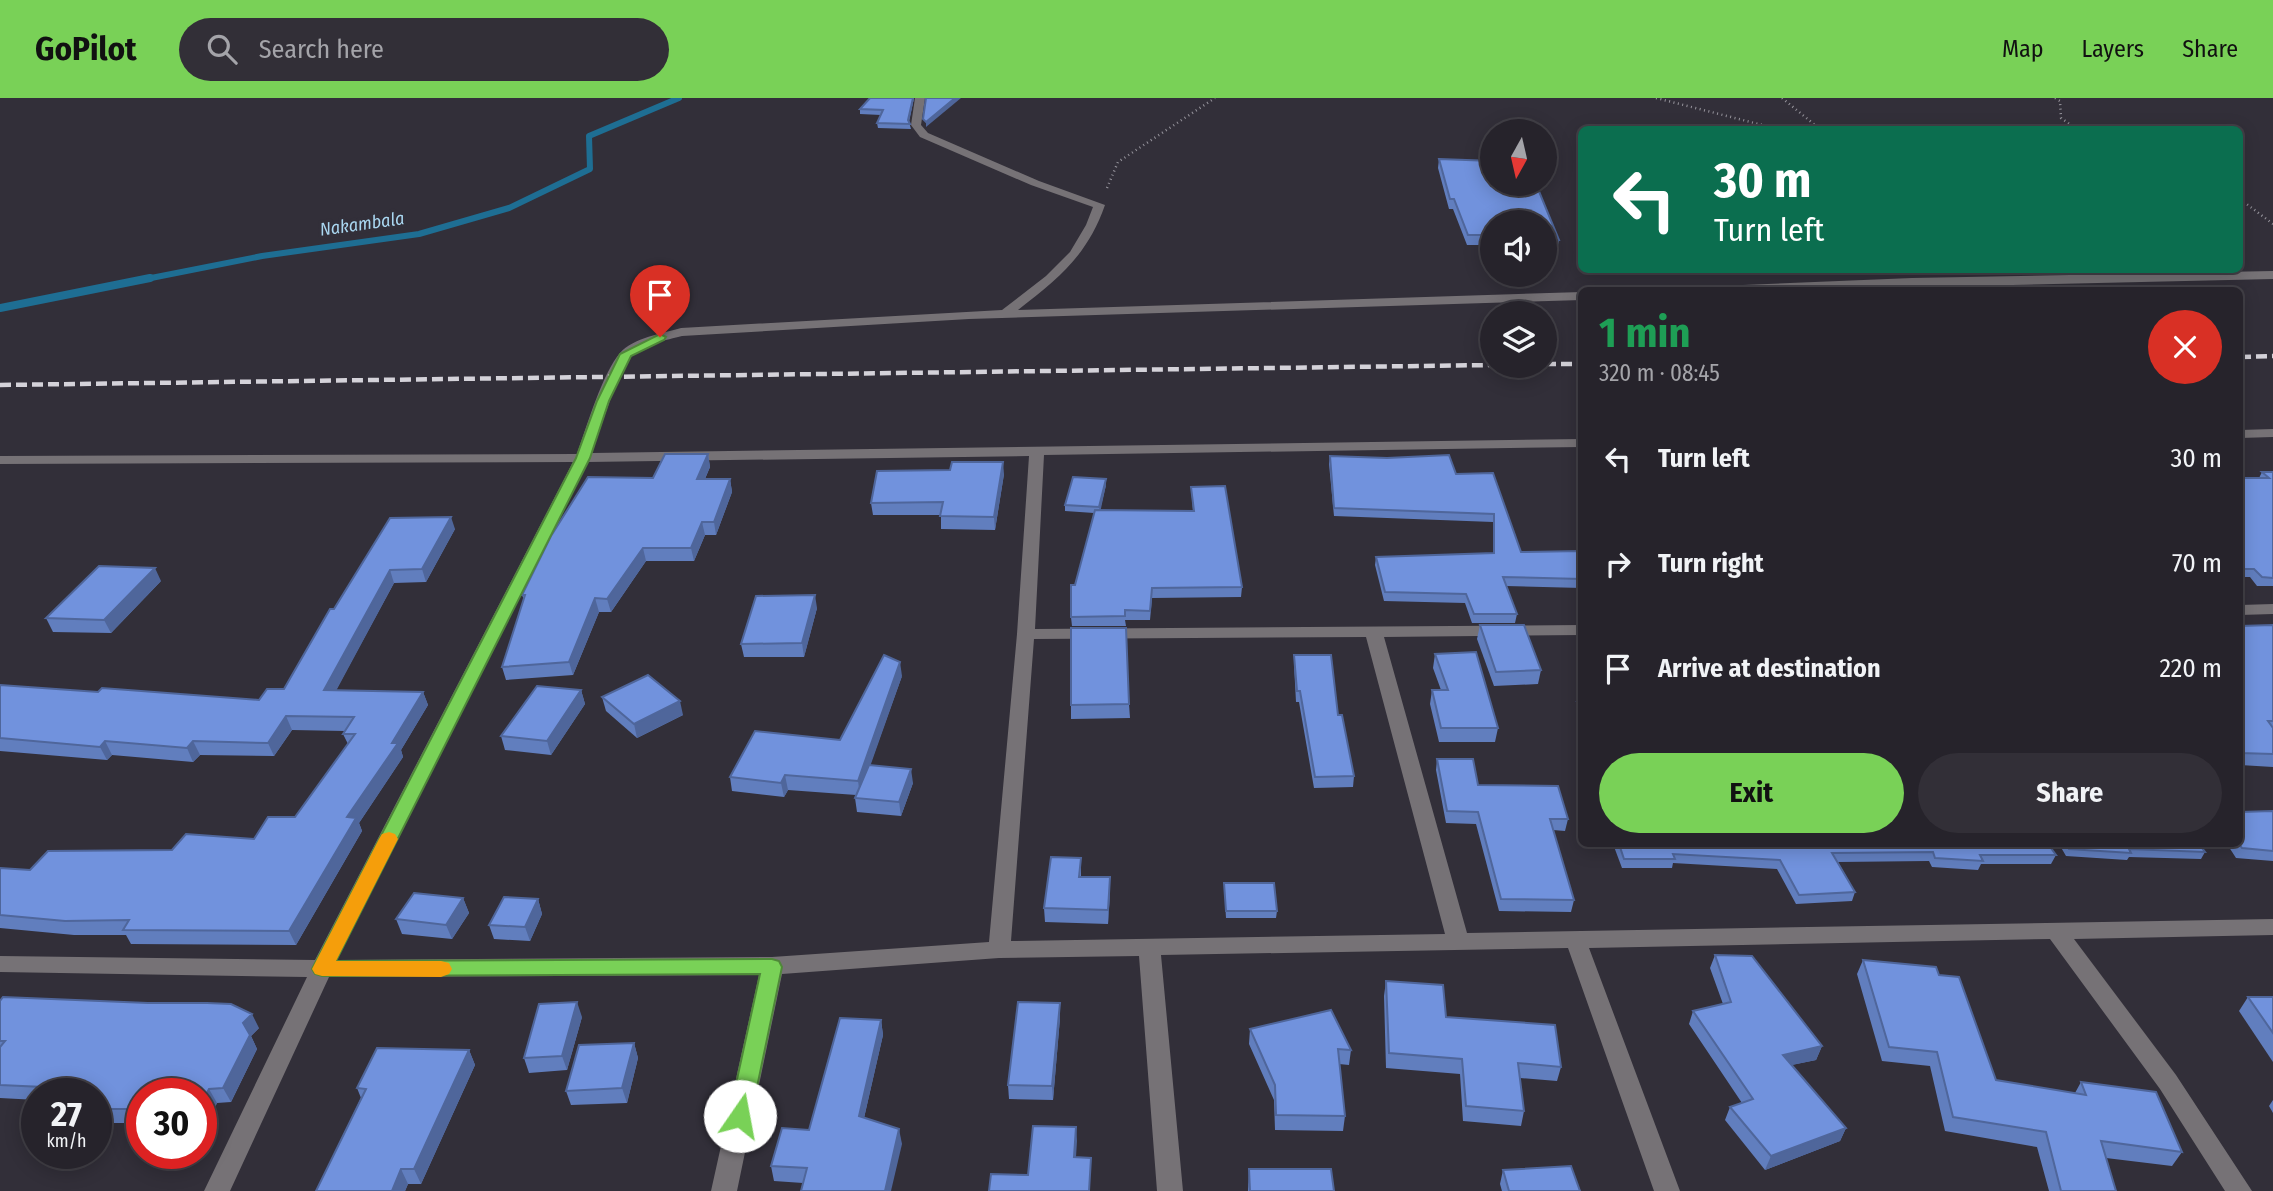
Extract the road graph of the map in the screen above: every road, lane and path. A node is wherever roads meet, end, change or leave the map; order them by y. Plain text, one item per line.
1 (920, 98) edge
2 (1215, 98) edge
3 (1656, 98) edge
4 (1782, 98) edge
5 (2055, 98) edge
6 (1766, 126) edge
7 (1816, 126) edge
8 (2072, 126) edge
9 (2243, 201) edge
10 (1099, 205) junction
11 (2273, 224) edge
12 (2273, 275) edge
13 (1791, 287) edge
14 (1578, 296) edge
15 (1006, 313) junction
16 (2273, 433) edge
17 (2243, 434) edge
18 (1577, 443) edge
19 (1037, 450) junction
20 (583, 458) junction
21 (0, 460) edge
22 (2273, 609) edge
23 (2243, 610) edge
24 (1578, 630) edge
25 (1374, 633) junction
26 (1026, 634) junction
27 (2273, 927) edge
28 (2057, 933) junction
29 (1576, 941) junction
30 (1458, 942) junction
31 (1149, 949) junction
32 (999, 950) junction
33 (0, 964) edge
34 (772, 967) junction
35 (322, 969) junction
36 (216, 1191) edge
37 (724, 1191) edge
38 (1170, 1191) edge
39 (1667, 1191) edge
40 (2239, 1191) edge

1 - 10 street
2 - 10 path
3 - 6 path
4 - 7 path
5 - 8 path
9 - 11 path
10 - 15 street
12 - 13 street
14 - 15 street
15 - 20 street
16 - 17 street
18 - 19 street
19 - 20 street
19 - 26 street
20 - 21 street
20 - 35 street
22 - 23 street
24 - 25 street
25 - 26 street
25 - 30 street
26 - 32 street
27 - 28 street
28 - 29 street
28 - 40 street
29 - 30 street
29 - 39 street
30 - 31 street
31 - 32 street
31 - 38 street
32 - 34 street
33 - 35 street
34 - 35 street
34 - 37 street
35 - 36 street

